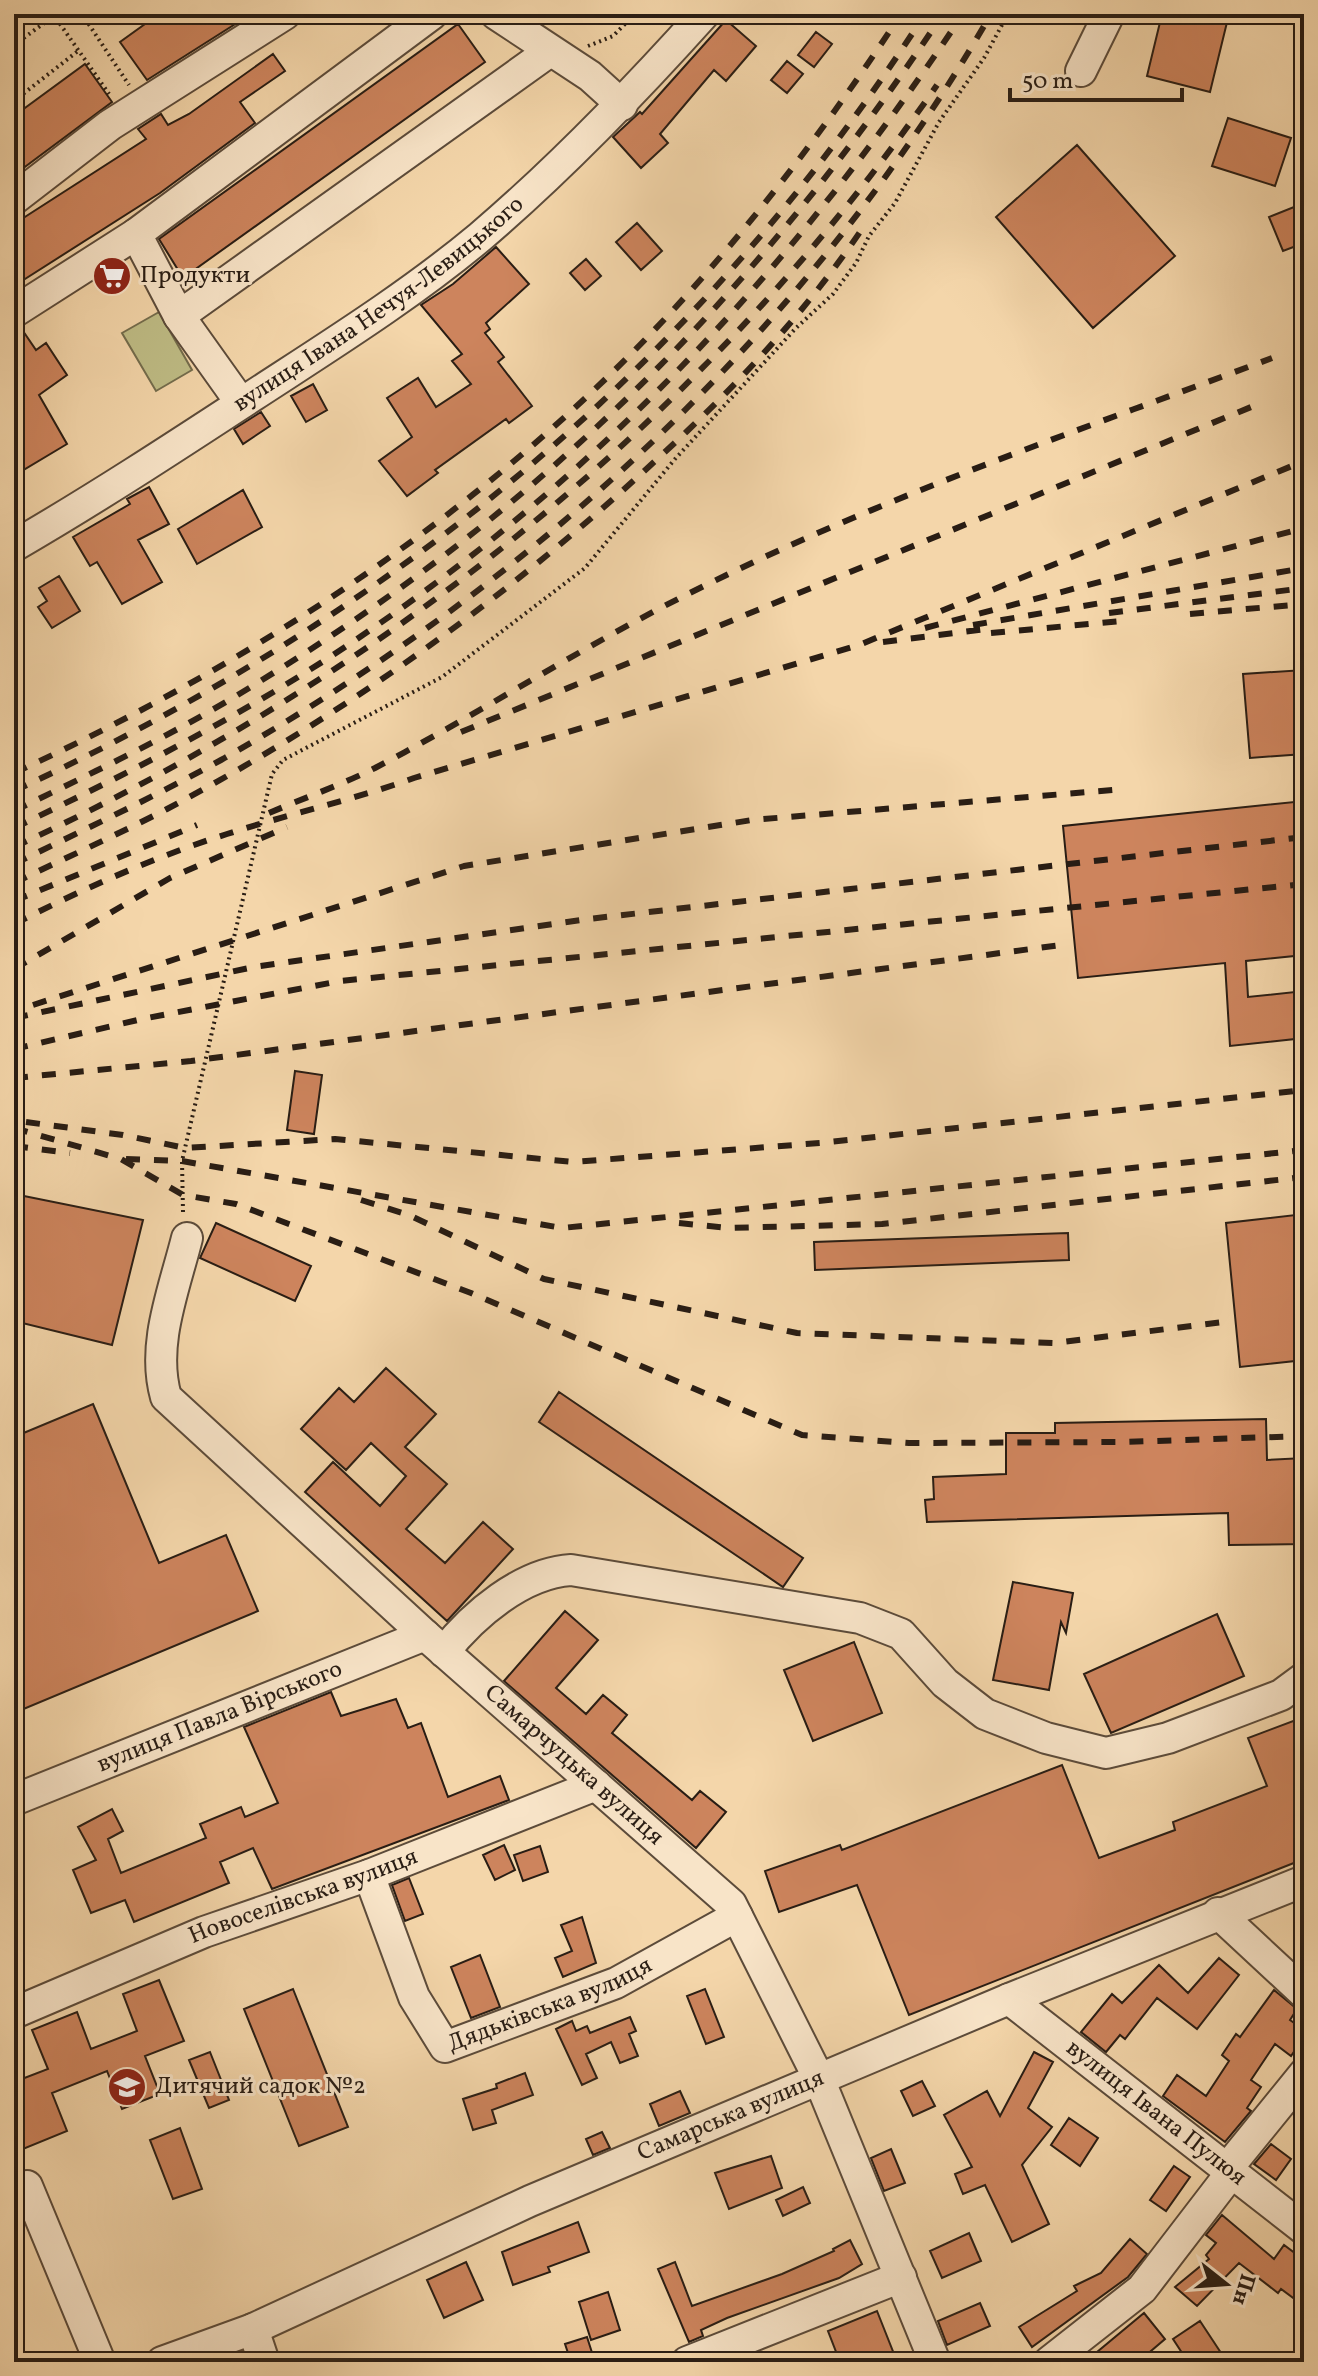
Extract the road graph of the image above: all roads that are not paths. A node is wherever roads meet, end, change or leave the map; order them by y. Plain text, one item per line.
1 (285, 14) edge
2 (432, 14) edge
3 (496, 14) edge
4 (704, 14) edge
5 (1109, 14) edge
6 (560, 58) junction
7 (1081, 71) dead end
8 (622, 105) junction
9 (14, 199) edge
10 (136, 234) junction
11 (14, 312) edge
12 (179, 316) junction
13 (241, 403) junction
14 (14, 546) edge
15 (187, 1238) road end
16 (434, 1643) junction
17 (1304, 1678) edge
18 (596, 1785) junction
19 (14, 1800) edge
20 (369, 1875) junction
21 (1304, 1881) edge
22 (1218, 1913) junction
23 (737, 1916) junction
24 (1304, 1993) edge
25 (1009, 1999) junction
26 (14, 2013) edge
27 (1304, 2074) edge
28 (819, 2079) junction
29 (1229, 2172) junction
30 (27, 2186) dead end
31 (1304, 2229) edge
32 (901, 2277) junction
33 (253, 2329) junction
34 (100, 2362) edge
35 (162, 2362) edge
36 (264, 2362) edge
37 (687, 2362) edge
38 (935, 2362) edge
39 (1049, 2362) edge

1 - 9 street
2 - 10 street
3 - 6 street
4 - 8 street, вулиця Івана Нечуя-Левицького
5 - 7 street
6 - 8 street
6 - 12 street
8 - 13 street, вулиця Івана Нечуя-Левицького
10 - 11 street
10 - 12 street
12 - 13 street
13 - 14 street, вулиця Івана Нечуя-Левицького
15 - 16 street, Самарчуцька вулиця
16 - 17 street
16 - 18 street, Самарчуцька вулиця
16 - 19 street, вулиця Павла Вірського
18 - 20 street, Новоселівська вулиця
18 - 23 street, Самарчуцька вулиця
20 - 23 street, Дядьківська вулиця
20 - 26 street, Новоселівська вулиця
21 - 22 street, Самарська вулиця
22 - 24 street
22 - 25 street, Самарська вулиця
23 - 28 street, Самарчуцька вулиця
25 - 28 street, Самарська вулиця
25 - 29 street, вулиця Івана Пулюя
27 - 29 street
28 - 32 street, Самарчуцька вулиця
28 - 33 street, Самарська вулиця
29 - 31 street, вулиця Івана Пулюя
29 - 39 street
30 - 34 street
32 - 37 street
32 - 38 street, Самарчуцька вулиця
33 - 35 street, Самарська вулиця
33 - 36 street

